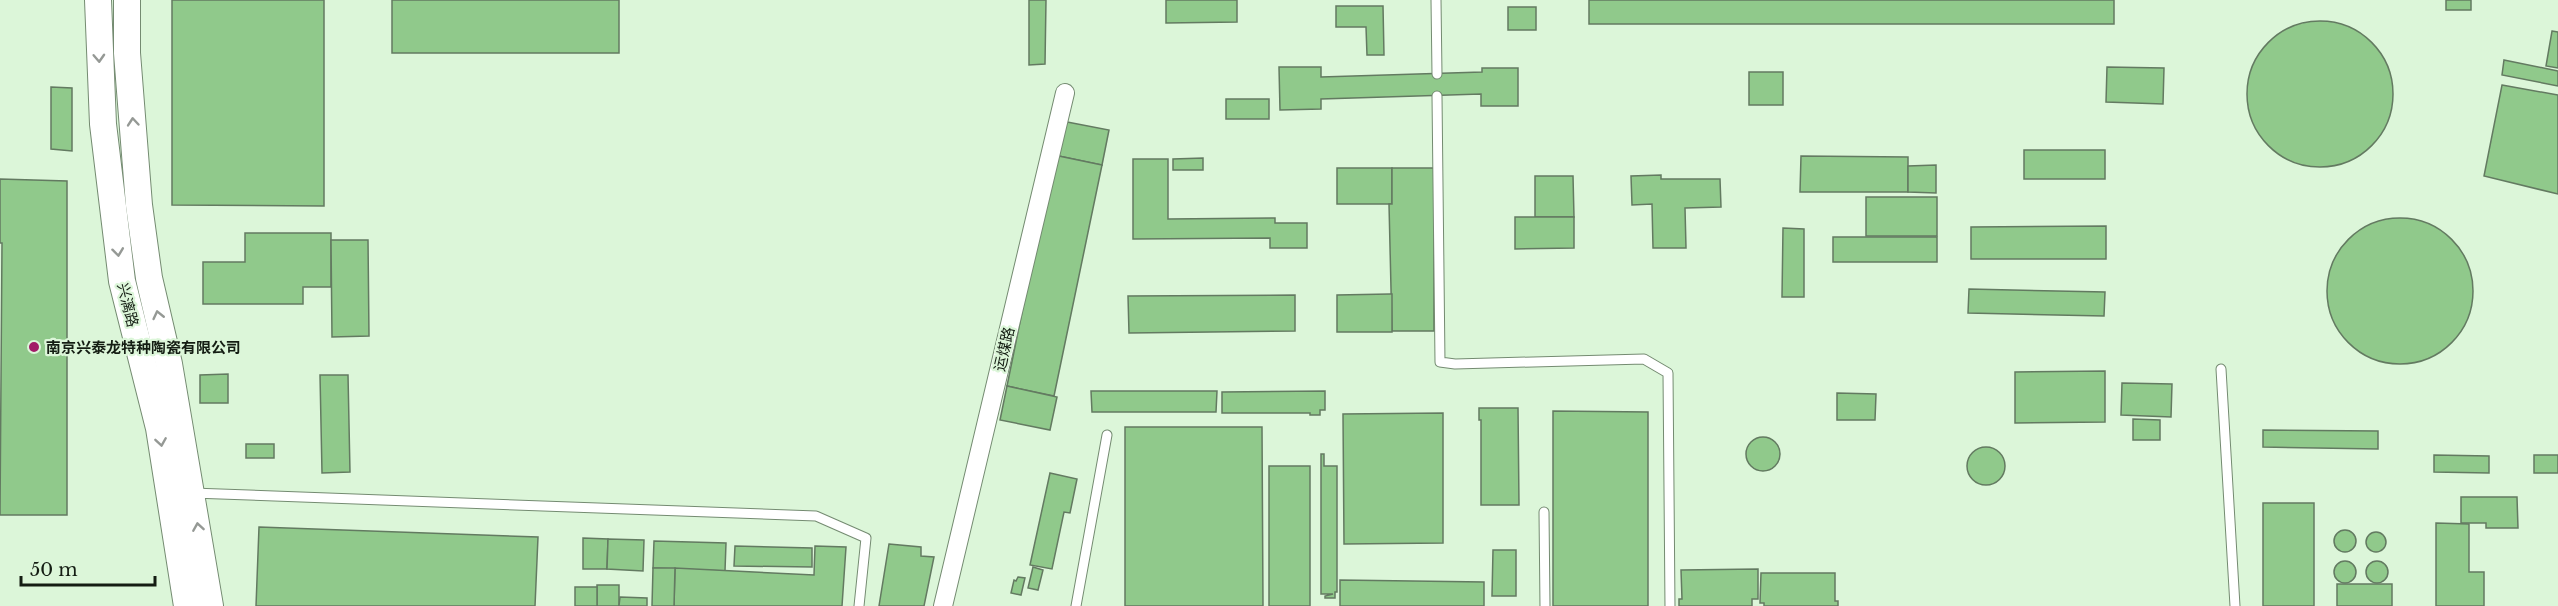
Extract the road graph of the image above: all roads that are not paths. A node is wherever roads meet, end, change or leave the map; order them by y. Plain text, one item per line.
1 (98, 0) edge
2 (127, 0) edge
3 (1436, 0) edge
4 (1437, 74) dead end
5 (1065, 93) dead end
6 (1437, 96) dead end
7 (2221, 369) dead end
8 (1107, 435) dead end
9 (192, 493) junction
10 (1544, 512) dead end
11 (187, 606) edge
12 (210, 606) edge
13 (859, 606) edge
14 (944, 606) edge
15 (1076, 606) edge
16 (1545, 606) edge
17 (1670, 606) edge
18 (2235, 606) edge

1 -> 11 street, 兴漓路
9 -> 2 street, 兴漓路
3 - 4 lane
5 - 14 street, 运煤路
6 - 17 lane
7 - 18 lane
8 - 15 lane
12 -> 9 street, 兴漓路
9 - 13 lane
10 - 16 lane

